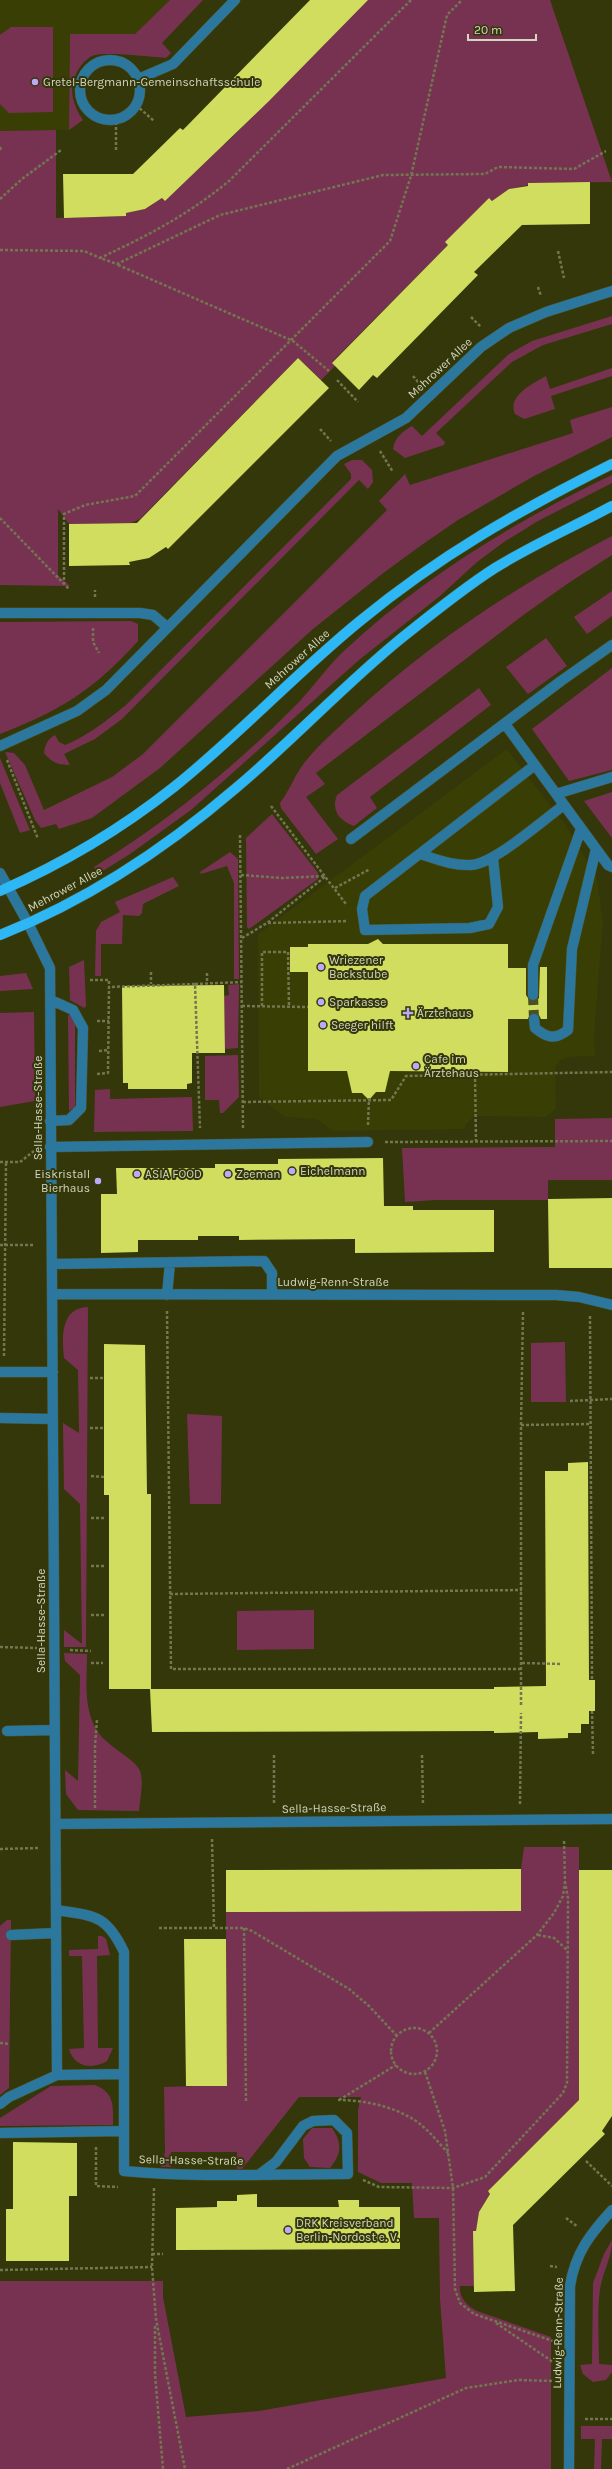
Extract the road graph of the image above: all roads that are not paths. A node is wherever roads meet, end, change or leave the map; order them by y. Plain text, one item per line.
1 (235, 0) edge
2 (138, 79) junction
3 (612, 291) edge
4 (612, 464) edge
5 (612, 506) edge
6 (0, 613) edge
7 (167, 627) junction
8 (612, 644) edge
9 (505, 724) junction
10 (0, 746) edge
11 (535, 765) junction
12 (612, 777) edge
13 (556, 794) junction
14 (564, 805) junction
15 (581, 828) junction
16 (351, 840) dead end
17 (596, 849) junction
18 (420, 854) junction
19 (493, 858) junction
20 (612, 867) edge
21 (0, 873) edge
22 (4, 889) edge
23 (28, 923) junction
24 (0, 935) edge
25 (533, 995) tunnel mouth
26 (51, 1000) junction
27 (534, 1019) tunnel mouth
28 (50, 1121) junction
29 (368, 1142) road end
30 (50, 1147) junction
31 (170, 1263) junction
32 (52, 1264) junction
33 (52, 1294) junction
34 (272, 1294) junction
35 (167, 1295) junction
36 (612, 1305) edge
37 (0, 1372) edge
38 (53, 1372) junction
39 (0, 1418) edge
40 (53, 1419) junction
41 (55, 1730) junction
42 (7, 1731) dead end
43 (612, 1819) edge
44 (56, 1824) junction
45 (56, 1910) junction
46 (56, 1933) junction
47 (11, 1935) dead end
48 (124, 2074) junction
49 (57, 2075) junction
50 (0, 2104) edge
51 (123, 2131) junction
52 (0, 2133) edge
53 (260, 2174) junction
54 (612, 2210) edge
55 (569, 2469) edge

1 - 2 street
2 - 2 street
3 - 7 street, Mehrower Allee
4 - 22 main road, Mehrower Allee
5 - 23 main road, Mehrower Allee
6 - 7 street
7 - 10 street, Mehrower Allee
8 - 9 street
9 - 11 street
9 - 16 street
11 - 13 street
11 - 18 street
12 - 13 street
13 - 14 street
14 - 15 street
14 - 19 street
15 - 17 street
15 - 25 street
17 - 20 street
17 - 27 street
18 - 19 street
18 - 19 street
21 - 22 street, Mehrower Allee
22 - 23 street, Mehrower Allee
23 - 24 main road, Mehrower Allee
23 - 26 street, Sella-Hasse-Straße
26 - 28 street, Sella-Hasse-Straße
26 - 28 street
28 - 30 street, Sella-Hasse-Straße
29 - 30 street
30 - 32 street, Sella-Hasse-Straße
31 - 32 street
31 - 34 street
31 - 35 street
32 - 33 street, Sella-Hasse-Straße
33 - 35 street, Ludwig-Renn-Straße
33 - 38 street, Sella-Hasse-Straße
34 - 35 street, Ludwig-Renn-Straße
34 - 36 street, Ludwig-Renn-Straße
37 - 38 street
38 - 40 street, Sella-Hasse-Straße
39 - 40 street
40 - 41 street, Sella-Hasse-Straße
41 - 42 street
41 - 44 street, Sella-Hasse-Straße
43 - 44 street, Sella-Hasse-Straße
44 - 45 street, Sella-Hasse-Straße
45 - 46 street, Sella-Hasse-Straße
45 - 48 street, Sella-Hasse-Straße
46 - 47 street
46 - 49 street, Sella-Hasse-Straße
48 - 49 street
48 - 51 street, Sella-Hasse-Straße
49 - 50 street
51 - 52 street
51 - 53 street, Sella-Hasse-Straße
53 - 53 street, Sella-Hasse-Straße
54 - 55 street, Ludwig-Renn-Straße

